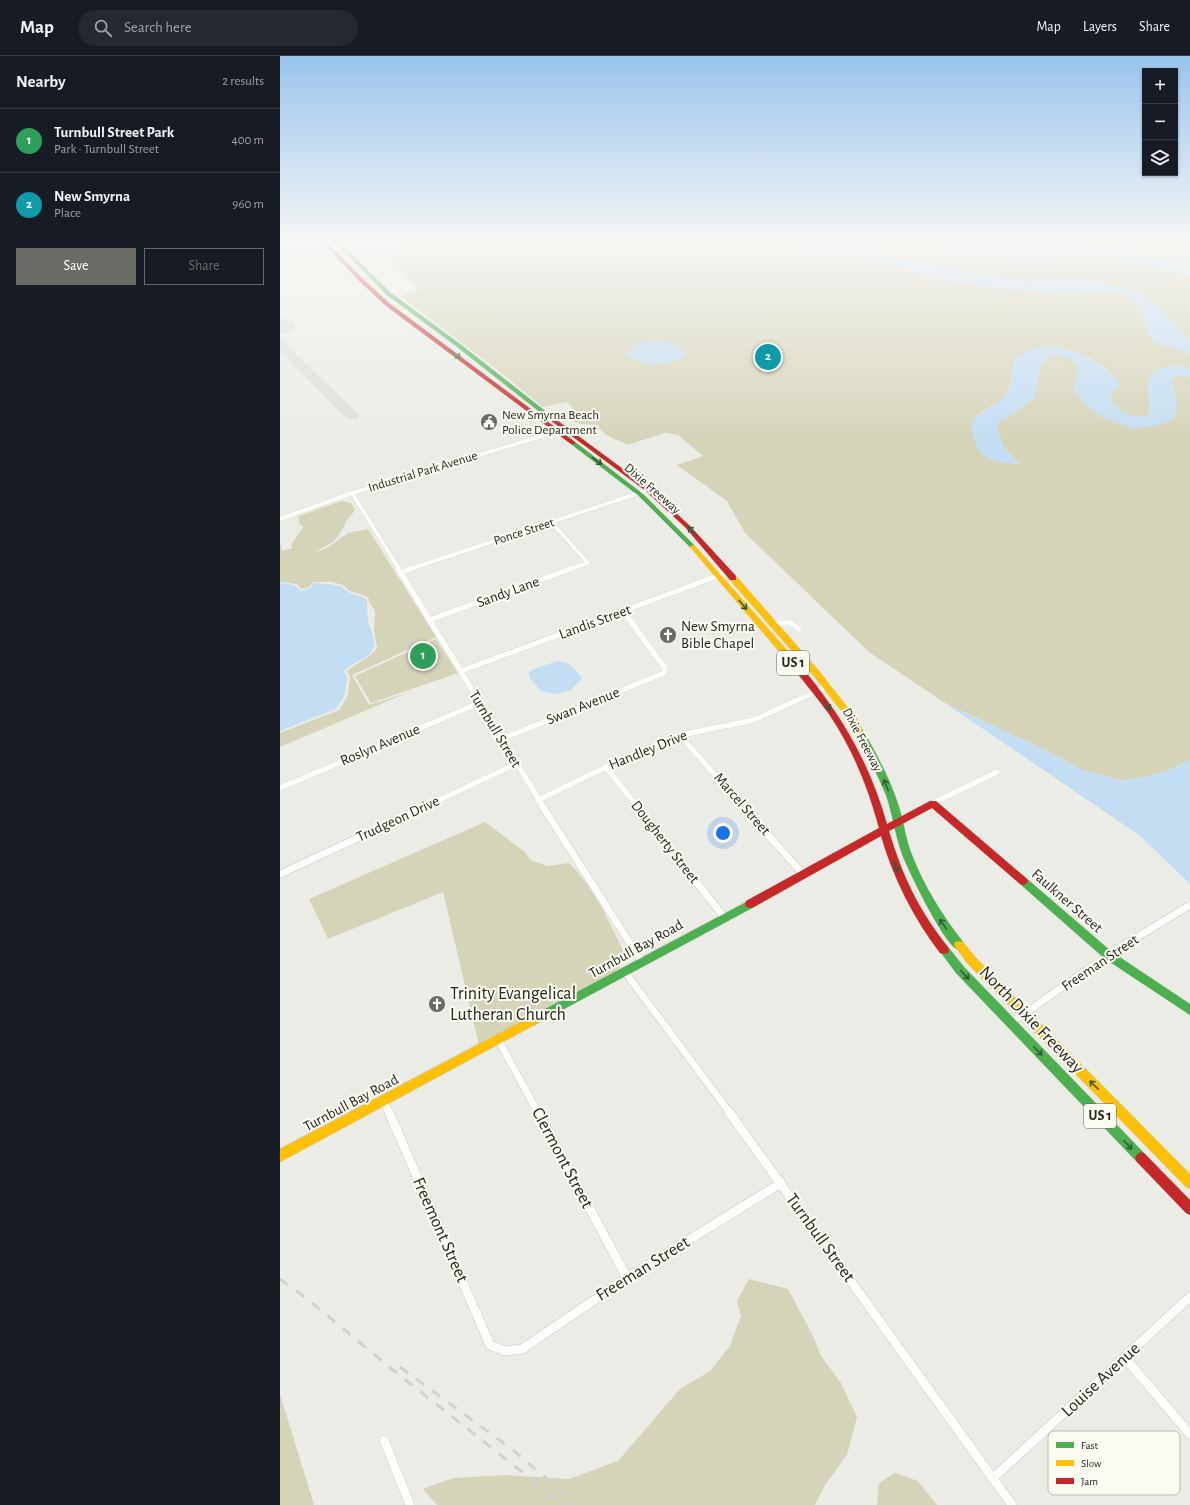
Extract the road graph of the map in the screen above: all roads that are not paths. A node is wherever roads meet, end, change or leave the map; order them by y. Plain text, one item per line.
1 (391, 307) edge
2 (406, 307) edge
3 (410, 310) junction
4 (399, 313) junction
5 (562, 430) junction
6 (648, 490) junction
7 (640, 493) junction
8 (352, 494) junction
9 (280, 519) edge
10 (552, 522) junction
11 (728, 572) junction
12 (400, 573) junction
13 (718, 576) junction
14 (623, 611) junction
15 (429, 620) junction
16 (773, 623) junction
17 (799, 629) dead end
18 (461, 671) junction
19 (828, 686) junction
20 (817, 691) junction
21 (480, 703) junction
22 (680, 735) junction
23 (502, 739) junction
24 (516, 764) junction
25 (606, 767) junction
26 (997, 772) dead end
27 (280, 788) edge
28 (538, 800) junction
29 (933, 803) junction
30 (898, 822) junction
31 (885, 829) junction
32 (280, 874) edge
33 (803, 874) junction
34 (1190, 905) edge
35 (724, 917) junction
36 (1108, 955) junction
37 (642, 962) junction
38 (625, 972) junction
39 (1190, 1010) edge
40 (1025, 1015) junction
41 (1011, 1023) junction
42 (498, 1039) junction
43 (384, 1102) junction
44 (280, 1156) edge
45 (781, 1183) junction
46 (1190, 1183) edge
47 (1190, 1209) edge
48 (627, 1278) junction
49 (1190, 1297) edge
50 (504, 1351) joint
51 (1125, 1358) junction
52 (1190, 1434) edge
53 (384, 1440) dead end
54 (993, 1478) junction
55 (410, 1505) edge
56 (1012, 1505) edge

1 - 4 main road, Dixie Freeway / US 1
2 - 3 main road, Dixie Freeway / US 1
3 - 4 street
3 - 5 main road, Dixie Freeway / US 1
4 -> 5 main road, Dixie Freeway / US 1
5 - 6 main road, Dixie Freeway / US 1
5 -> 7 main road, Dixie Freeway / US 1
5 - 8 street, Industrial Park Avenue
6 - 7 street, Ponce Street
11 -> 6 main road, Dixie Freeway / US 1
7 - 10 street, Ponce Street
7 - 13 main road, Dixie Freeway / US 1
8 - 9 street, Industrial Park Avenue
8 - 12 street, Turnbull Street
10 - 12 street, Ponce Street
10 - 15 street, Sandy Lane
11 - 13 street, Landis Street
11 - 16 main road, Dixie Freeway / US 1
12 - 15 street, Turnbull Street
13 - 14 street, Landis Street
13 -> 20 main road, Dixie Freeway / US 1
14 - 18 street, Landis Street
14 - 23 street, Swan Avenue
15 - 18 street, Turnbull Street
16 - 17 street
16 - 19 main road, Dixie Freeway / US 1
18 - 21 street, Turnbull Street
19 - 20 street, Handley Drive
30 -> 19 main road, Dixie Freeway / US 1
20 - 22 street, Handley Drive
20 -> 31 main road, Dixie Freeway / US 1
21 - 23 street, Turnbull Street
21 - 27 street, Roslyn Avenue
22 - 25 street, Handley Drive
22 - 33 street, Marcel Street
23 - 24 street, Turnbull Street
24 - 28 street, Turnbull Street
24 - 32 street, Trudgeon Drive
25 - 28 street, Handley Drive
25 - 35 street, Dougherty Street
26 - 29 street
28 - 37 street, Turnbull Street
29 - 30 main road, Turnbull Bay Road
29 - 36 main road, Faulkner Street
30 - 31 main road, Turnbull Bay Road
40 -> 30 main road, North Dixie Freeway / US 1
31 - 33 main road, Turnbull Bay Road
31 -> 41 main road, North Dixie Freeway / US 1
33 - 35 main road, Turnbull Bay Road
34 - 36 street, Freeman Street
35 - 37 main road, Turnbull Bay Road
36 - 39 main road, Faulkner Street
36 - 40 street, Freeman Street
37 - 38 main road, Turnbull Bay Road
38 - 42 main road, Turnbull Bay Road
38 - 45 street, Turnbull Street
40 - 41 street, Freeman Street
46 -> 40 main road, North Dixie Freeway / US 1
41 -> 47 main road, North Dixie Freeway / US 1
42 - 43 main road, Turnbull Bay Road
42 - 48 street, Clermont Street
43 - 44 main road, Turnbull Bay Road
43 - 50 street, Freemont Street
45 - 48 street, Freeman Street
45 - 54 street, Turnbull Street
48 - 50 street, Freeman Street
49 - 51 street, Louise Avenue
51 - 52 street
51 - 54 street, Louise Avenue
53 - 55 street
54 - 56 street, Turnbull Street

